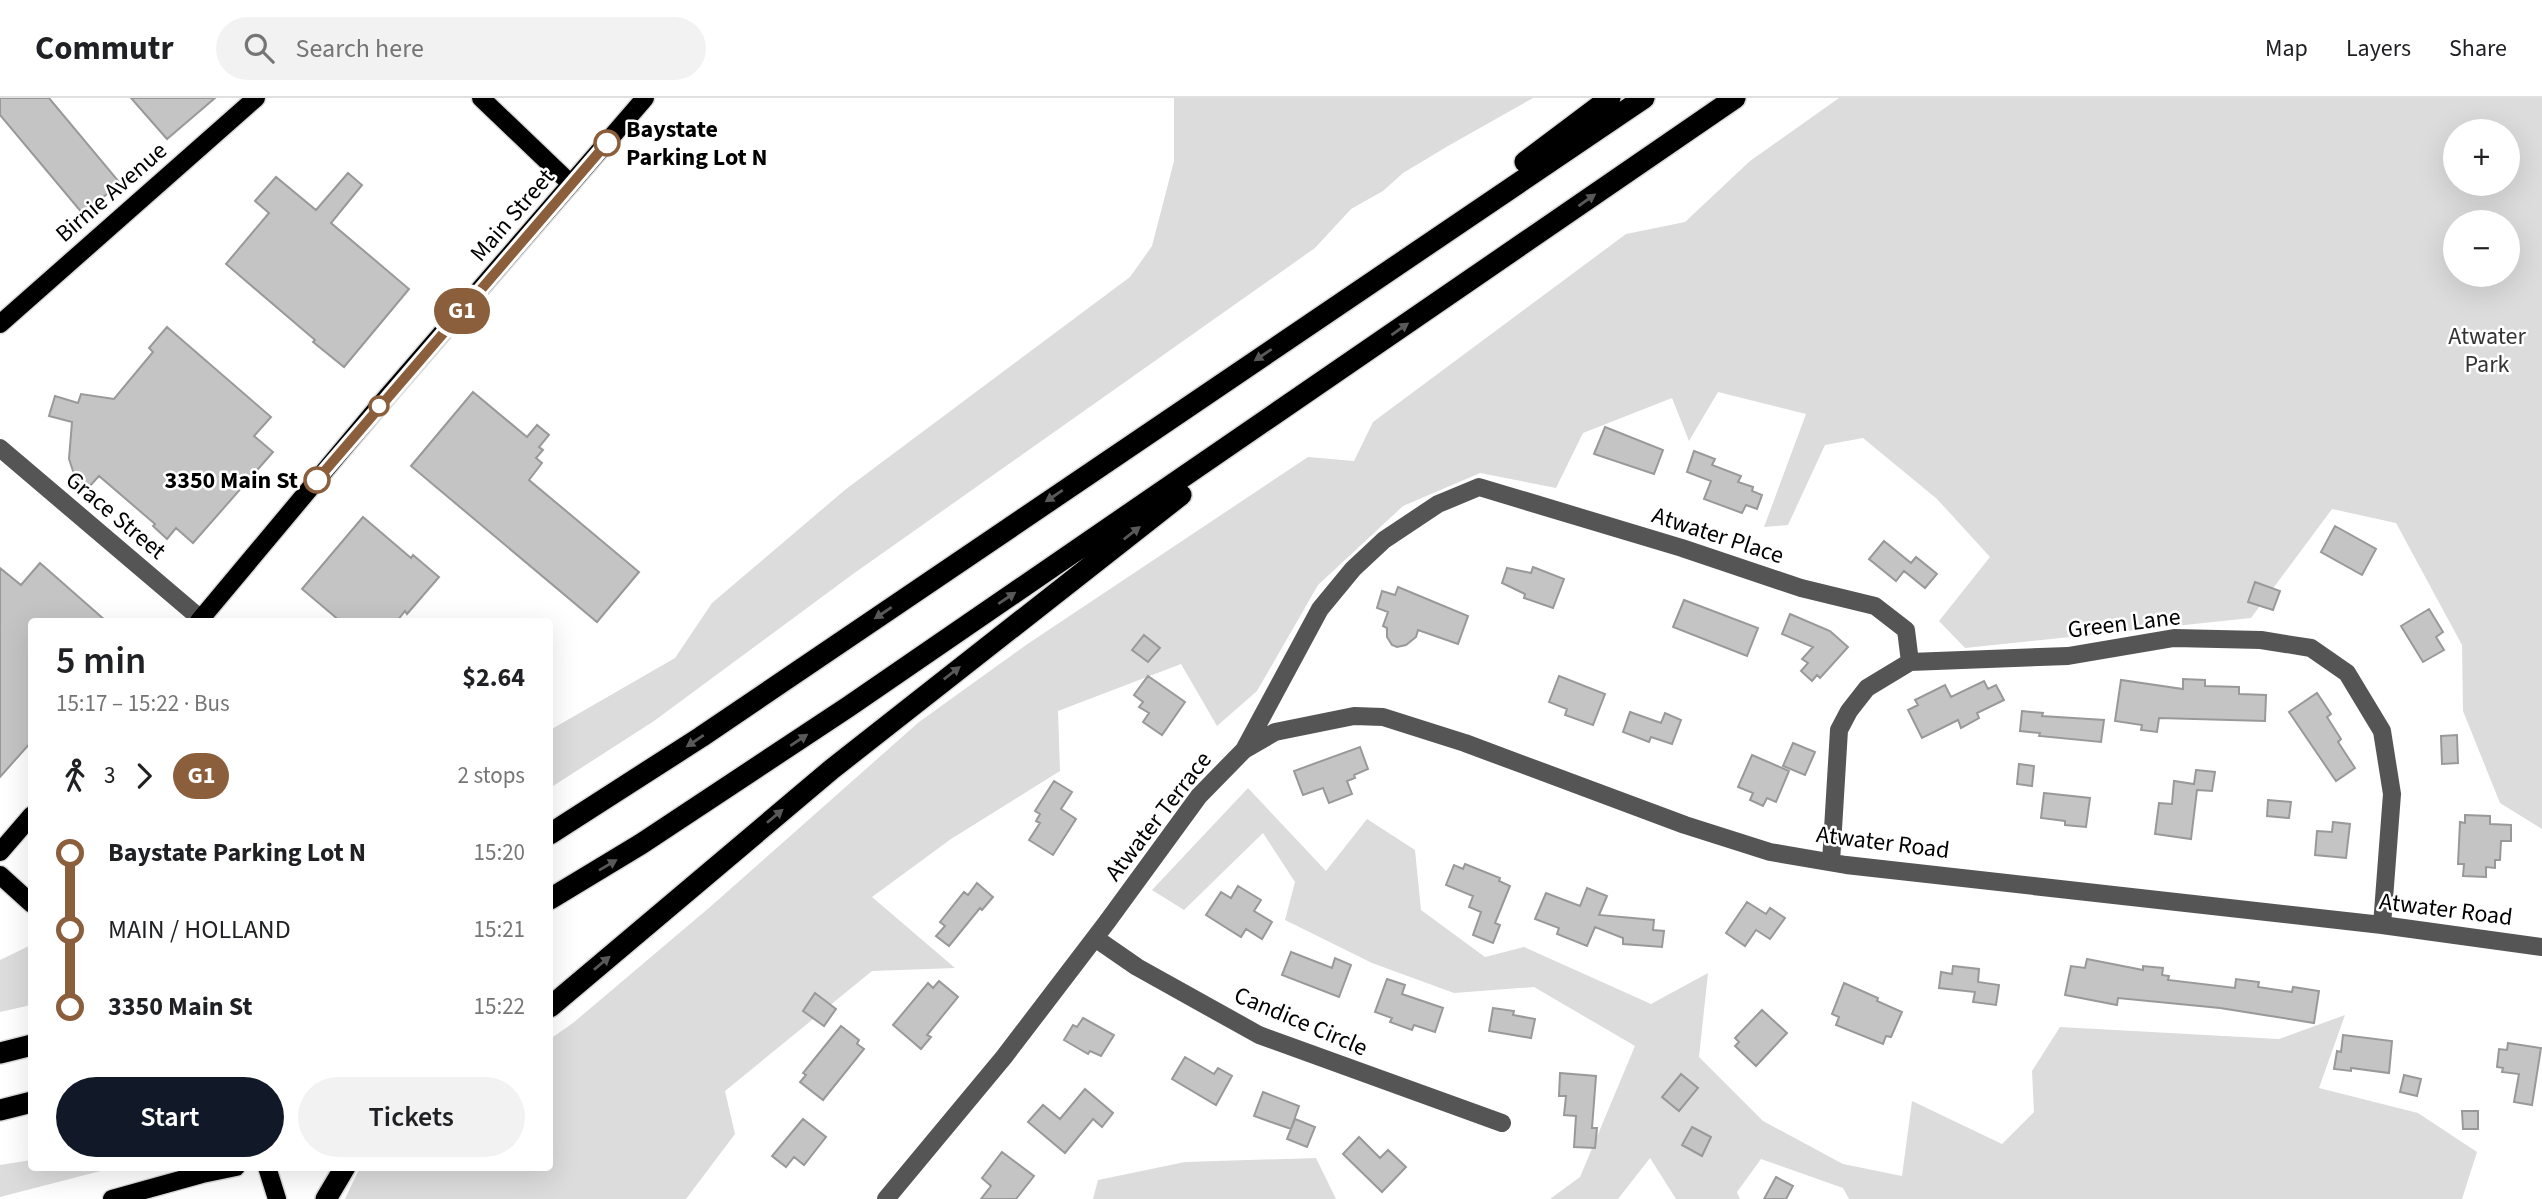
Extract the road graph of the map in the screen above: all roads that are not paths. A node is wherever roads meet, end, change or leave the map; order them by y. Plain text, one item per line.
1 (256, 98) edge
2 (481, 98) edge
3 (645, 98) edge
4 (1610, 98) edge
5 (1644, 98) edge
6 (1735, 98) edge
7 (571, 184) junction
8 (1319, 316) junction
9 (0, 324) edge
10 (1344, 367) junction
11 (0, 448) edge
12 (1479, 487) joint
13 (198, 618) edge
14 (202, 618) edge
15 (1910, 662) junction
16 (1244, 750) junction
17 (28, 820) edge
18 (553, 832) edge
19 (0, 852) edge
20 (1830, 862) junction
21 (0, 875) edge
22 (553, 897) edge
23 (28, 900) edge
24 (2382, 925) junction
25 (1095, 937) junction
26 (2542, 947) edge
27 (553, 1004) edge
28 (28, 1045) edge
29 (0, 1046) edge
30 (28, 1046) edge
31 (0, 1053) edge
32 (28, 1103) edge
33 (0, 1110) edge
34 (1502, 1123) dead end
35 (217, 1171) edge
36 (268, 1171) edge
37 (343, 1171) edge
38 (112, 1199) edge
39 (277, 1199) edge
40 (326, 1199) edge
41 (886, 1199) edge

1 - 9 main road, Birnie Avenue
2 - 7 main road
3 - 7 main road, Main Street
4 - 8 highway
5 - 8 highway
10 -> 6 highway
7 - 14 main road, Main Street
8 -> 18 highway
22 -> 10 highway
27 -> 10 highway
11 - 13 street, Grace Street
12 - 15 street, Atwater Place
12 - 16 street, Atwater Terrace
15 - 20 street, Green Lane
15 - 24 street, Green Lane
16 - 20 street, Atwater Road
16 - 25 street, Atwater Terrace
17 - 19 main road
20 - 24 street, Atwater Road
21 - 23 main road
24 - 26 street, Atwater Road
25 - 34 street, Candice Circle
25 - 41 street, Atwater Terrace
28 - 29 highway
30 - 31 highway
32 - 33 highway
35 - 38 main road
36 - 39 main road
37 - 40 highway

